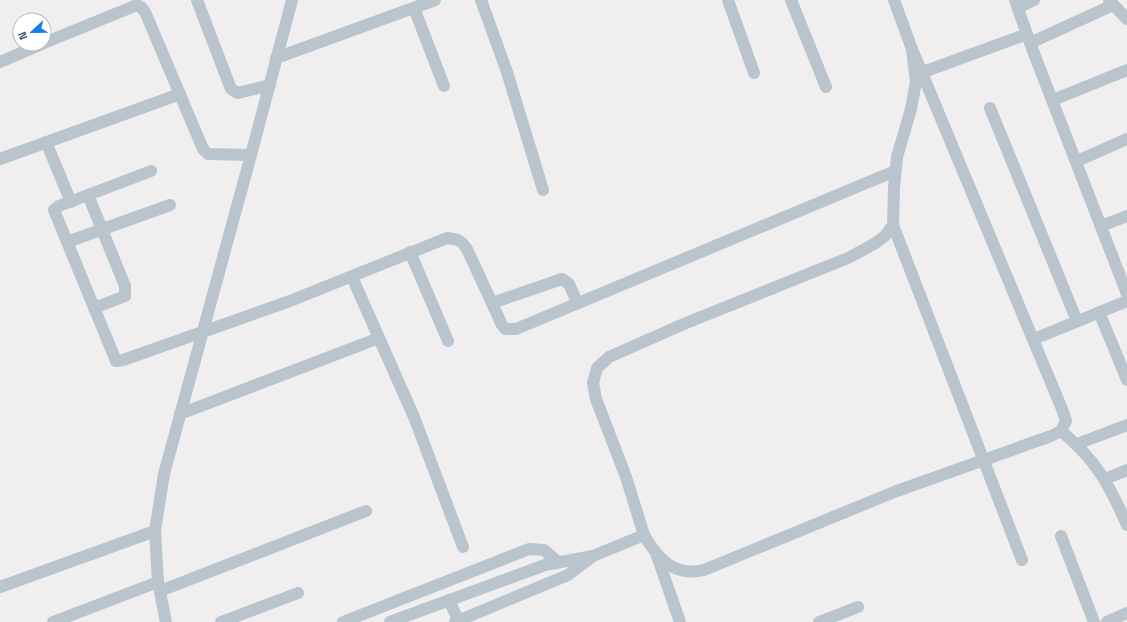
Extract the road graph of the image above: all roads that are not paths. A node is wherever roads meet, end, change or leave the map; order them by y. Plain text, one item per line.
1 (196, 0) edge
2 (292, 0) edge
3 (435, 0) edge
4 (481, 0) edge
5 (728, 0) edge
6 (791, 0) edge
7 (894, 0) edge
8 (1034, 0) edge
9 (140, 3) edge
10 (1111, 3) edge
11 (1016, 4) edge
12 (414, 8) junction
13 (1127, 19) edge
14 (1028, 38) junction
15 (52, 40) edge
16 (912, 49) junction
17 (24, 52) edge
18 (276, 58) junction
19 (0, 62) edge
20 (1127, 70) edge
21 (923, 72) junction
22 (754, 73) dead end
23 (270, 85) junction
24 (444, 86) dead end
25 (826, 87) dead end
26 (180, 94) junction
27 (1053, 100) junction
28 (990, 108) dead end
29 (1127, 139) edge
30 (46, 142) junction
31 (252, 156) junction
32 (0, 159) edge
33 (1077, 161) junction
34 (895, 171) junction
35 (151, 172) dead end
36 (543, 190) dead end
37 (88, 196) junction
38 (71, 202) junction
39 (170, 205) dead end
40 (1127, 216) edge
41 (893, 224) junction
42 (1101, 226) junction
43 (102, 230) junction
44 (67, 242) junction
45 (410, 252) junction
46 (352, 277) junction
47 (1127, 294) edge
48 (1127, 301) edge
49 (577, 302) junction
50 (492, 303) junction
51 (94, 308) junction
52 (1099, 312) junction
53 (1077, 321) junction
54 (202, 333) junction
55 (379, 338) junction
56 (1034, 339) junction
57 (448, 341) dead end
58 (1127, 380) edge
59 (180, 414) junction
60 (1127, 425) edge
61 (1061, 431) junction
62 (1077, 444) junction
63 (982, 461) junction
64 (1127, 470) edge
65 (1105, 479) junction
66 (366, 511) dead end
67 (1127, 525) edge
68 (155, 531) junction
69 (644, 535) junction
70 (1061, 536) dead end
71 (463, 547) dead end
72 (657, 554) junction
73 (593, 556) junction
74 (1022, 560) dead end
75 (558, 562) junction
76 (0, 587) edge
77 (159, 587) junction
78 (298, 594) dead end
79 (449, 600) junction
80 (858, 607) dead end
81 (1127, 613) edge
82 (53, 622) edge
83 (166, 622) edge
84 (221, 622) edge
85 (342, 622) edge
86 (390, 622) edge
87 (458, 622) edge
88 (680, 622) edge
89 (819, 622) edge
90 (1094, 622) edge
91 (1107, 622) edge

1 - 23 street
2 - 18 street
3 - 12 street
4 - 36 street
5 - 22 street
6 - 25 street
7 - 16 street
8 - 11 street
9 - 15 street
9 - 26 street
10 - 13 street
10 - 14 street
11 - 14 street
12 - 18 street
12 - 24 street
14 - 21 street
14 - 27 street
16 - 21 street
16 - 34 street
17 - 19 street
18 - 23 street
20 - 27 street
21 - 56 street
23 - 31 street
26 - 30 street
26 - 31 street
27 - 33 street
28 - 53 street
29 - 33 street
30 - 32 street
30 - 38 street
31 - 54 street
33 - 42 street
34 - 41 street
34 - 49 street
35 - 37 street
37 - 38 street
37 - 43 street
38 - 44 street
39 - 43 street
40 - 42 street
41 - 63 street
41 - 69 street
42 - 47 street
43 - 44 street
43 - 51 street
44 - 51 street
45 - 46 street
45 - 50 street
45 - 57 street
46 - 54 street
46 - 55 street
48 - 52 street
49 - 50 street
49 - 50 street
51 - 54 street
52 - 53 street
52 - 58 street
53 - 56 street
54 - 59 street
55 - 59 street
55 - 71 street
56 - 61 street
59 - 68 street
60 - 62 street
61 - 62 street
61 - 63 street
62 - 65 street
63 - 72 street
63 - 74 street
64 - 65 street
65 - 67 street
66 - 77 street
68 - 76 street
68 - 77 street
69 - 72 street
69 - 73 street
70 - 90 street
72 - 88 street
73 - 75 street
73 - 87 street
75 - 79 street
75 - 85 street
77 - 82 street
77 - 83 street
78 - 84 street
79 - 86 street
79 - 87 street
80 - 89 street
81 - 91 street

